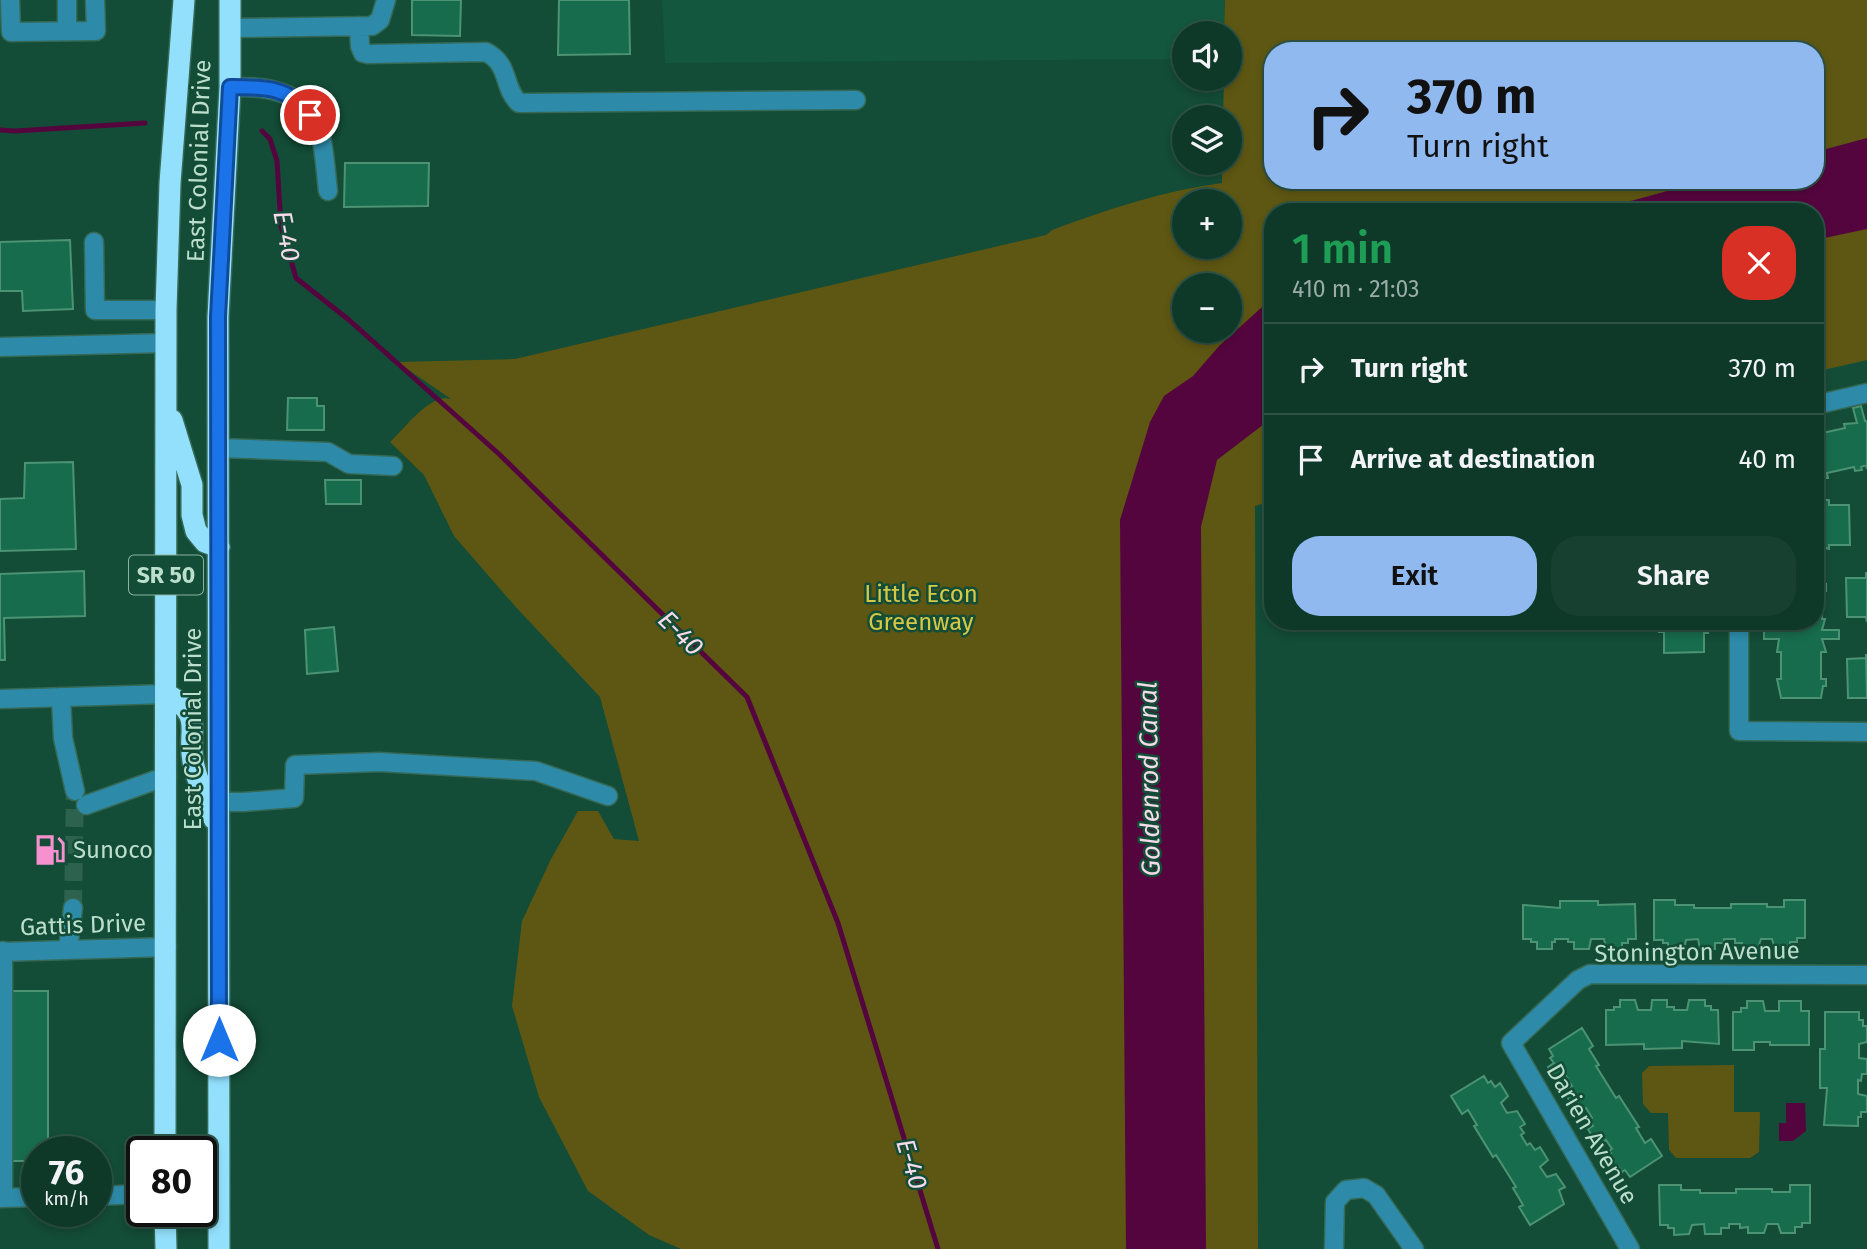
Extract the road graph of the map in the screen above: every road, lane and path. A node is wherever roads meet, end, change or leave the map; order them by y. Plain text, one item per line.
1 (10, 0) edge
2 (95, 0) edge
3 (184, 0) edge
4 (230, 0) edge
5 (386, 0) edge
6 (66, 1) edge
7 (359, 26) junction
8 (230, 28) junction
9 (67, 31) junction
10 (230, 87) junction
11 (856, 100) dead end
12 (328, 191) dead end
13 (94, 242) dead end
14 (166, 310) junction
15 (166, 343) junction
16 (0, 347) edge
17 (1867, 393) edge
18 (166, 401) junction
19 (1824, 403) edge
20 (219, 448) junction
21 (393, 466) dead end
22 (219, 547) junction
23 (1738, 630) edge
24 (167, 694) junction
25 (61, 697) junction
26 (0, 699) edge
27 (1867, 732) edge
28 (167, 776) junction
29 (608, 796) dead end
30 (219, 802) junction
31 (219, 830) junction
32 (73, 908) tunnel mouth
33 (167, 947) junction
34 (68, 950) junction
35 (1, 951) edge
36 (1867, 975) edge
37 (1511, 1043) joint
38 (165, 1136) edge
39 (21, 1197) edge
40 (2, 1198) edge
41 (165, 1227) edge
42 (166, 1249) edge
43 (219, 1249) edge
44 (1334, 1249) edge
45 (1415, 1249) edge
46 (1630, 1249) edge

1 - 9 street
2 - 9 street
3 - 14 highway, East Colonial Drive / SR 50
4 - 8 highway, East Colonial Drive / SR 50
5 - 7 street
6 - 9 street
7 - 8 street
7 - 11 street
8 - 10 highway, East Colonial Drive / SR 50
10 - 12 street
10 - 20 highway, East Colonial Drive / SR 50
13 - 14 street
14 - 15 highway, East Colonial Drive / SR 50
15 - 16 street
15 - 18 highway, East Colonial Drive / SR 50
17 - 19 street
18 - 22 highway
18 - 24 highway, East Colonial Drive / SR 50
20 - 21 street
20 - 22 highway, East Colonial Drive / SR 50
22 - 30 highway, East Colonial Drive / SR 50
23 - 27 street
24 - 25 street
24 - 28 highway, East Colonial Drive / SR 50
24 - 31 highway
25 - 26 street
25 - 28 street
28 - 33 highway, East Colonial Drive / SR 50
29 - 30 street
30 - 31 highway, East Colonial Drive / SR 50
31 - 43 highway, East Colonial Drive / SR 50
32 - 34 street
33 - 34 street, Gattis Drive
33 - 38 highway, East Colonial Drive / SR 50
34 - 35 street, Gattis Drive
35 - 40 street
36 - 37 street, Stonington Avenue
37 - 46 street, Darien Avenue
39 - 40 street
41 - 42 highway
44 - 45 street

